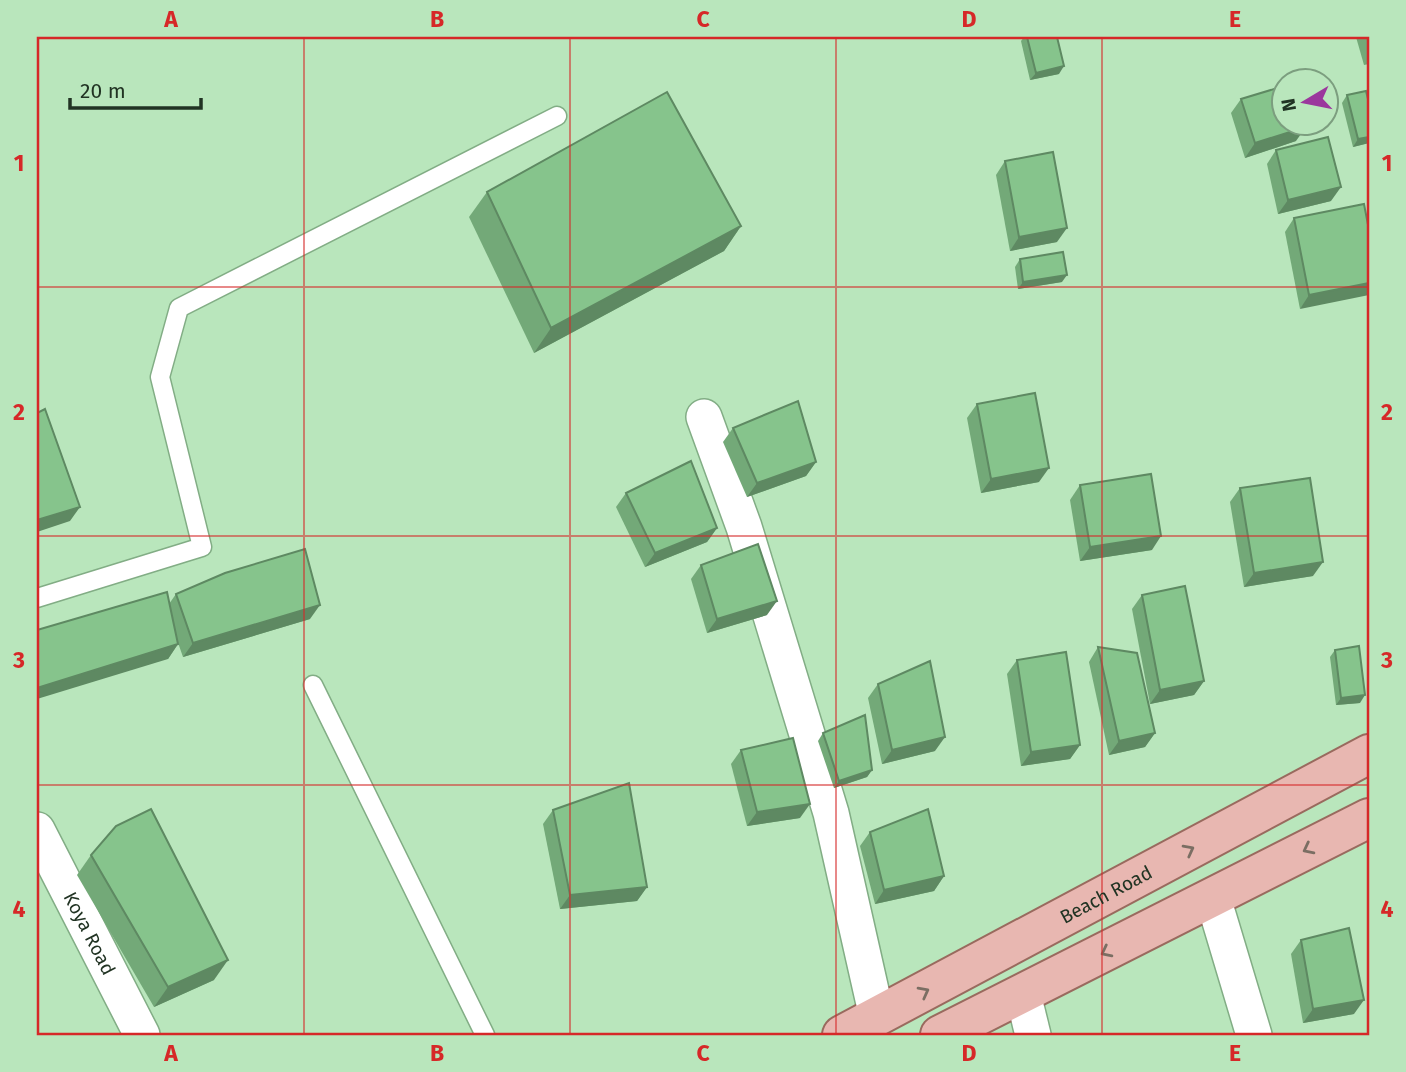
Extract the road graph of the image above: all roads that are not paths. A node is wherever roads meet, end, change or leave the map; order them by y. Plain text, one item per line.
1 (557, 116) dead end
2 (704, 417) dead end
3 (37, 598) edge
4 (313, 685) dead end
5 (1369, 754) edge
6 (1369, 818) edge
7 (37, 831) edge
8 (1213, 898) junction
9 (1023, 994) junction
10 (877, 1017) junction
11 (142, 1035) edge
12 (485, 1035) edge
13 (842, 1035) edge
14 (940, 1035) edge
15 (1033, 1035) edge
16 (1254, 1035) edge

1 - 3 lane
2 - 10 street
4 - 12 lane
10 -> 5 main road, Beach Road
6 -> 8 main road
7 - 11 street, Koya Road
8 -> 9 main road
8 - 16 street
9 - 14 main road
9 - 15 street
10 - 13 main road, Beach Road

